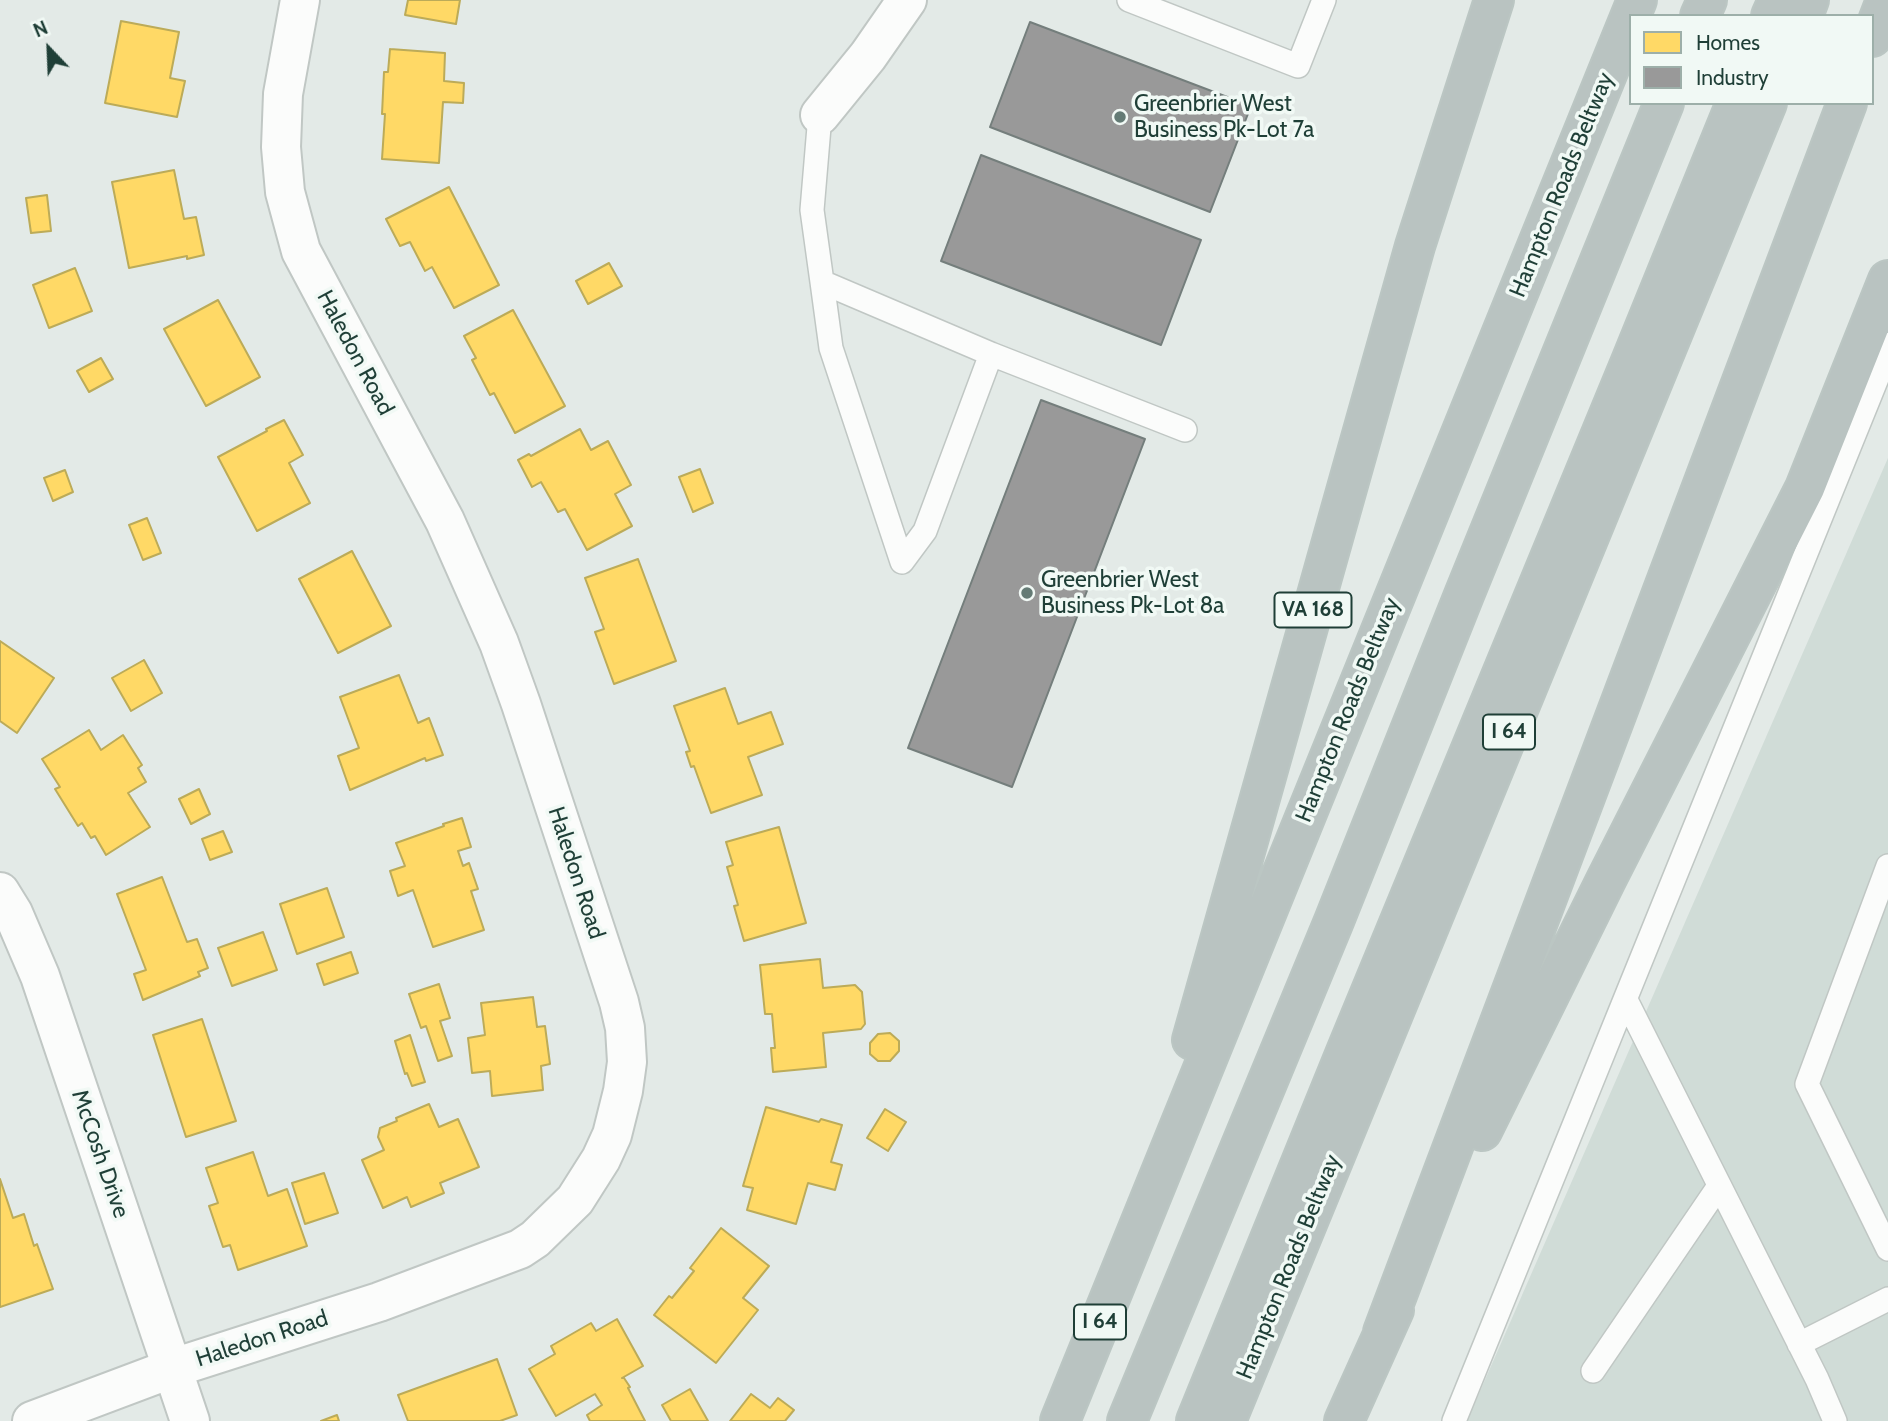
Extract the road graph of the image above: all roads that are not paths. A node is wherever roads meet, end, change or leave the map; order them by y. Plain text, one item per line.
1 (300, 0) edge
2 (907, 0) edge
3 (1129, 0) edge
4 (1324, 0) edge
5 (1494, 0) edge
6 (1886, 0) edge
7 (1629, 20) edge
8 (1874, 32) edge
9 (1663, 105) edge
10 (1735, 105) edge
11 (1766, 105) edge
12 (1846, 105) edge
13 (820, 115) joint
14 (1888, 280) edge
15 (822, 282) junction
16 (991, 354) junction
17 (1886, 356) edge
18 (1185, 430) dead end
19 (1888, 866) edge
20 (0, 891) edge
21 (1626, 1000) junction
22 (1719, 1186) junction
23 (1140, 1224) junction
24 (1888, 1249) edge
25 (1888, 1299) edge
26 (1383, 1332) junction
27 (1799, 1343) junction
28 (173, 1368) junction
29 (1593, 1371) dead end
30 (32, 1421) edge
31 (190, 1421) edge
32 (1060, 1421) edge
33 (1127, 1421) edge
34 (1196, 1421) edge
35 (1226, 1421) edge
36 (1344, 1421) edge
37 (1454, 1421) edge
38 (1835, 1421) edge

1 - 28 street, Haledon Road
2 - 13 street
3 - 4 lane
5 - 23 highway, VA 168
6 - 8 highway
7 - 23 highway, Hampton Roads Beltway / I 64
9 - 33 highway
10 - 34 highway
11 - 35 highway, Hampton Roads Beltway / I 64
12 - 26 highway
13 - 15 lane
14 - 26 highway
15 - 16 lane
15 - 16 lane
16 - 18 lane
17 - 21 lane
19 - 24 lane
20 - 28 street, McCosh Drive
21 - 22 lane
21 - 37 lane
22 - 27 lane
22 - 29 lane
23 - 32 highway, Hampton Roads Beltway / I 64
25 - 27 lane
26 - 36 highway
27 - 38 lane
28 - 30 street, Haledon Road
28 - 31 street, McCosh Drive

